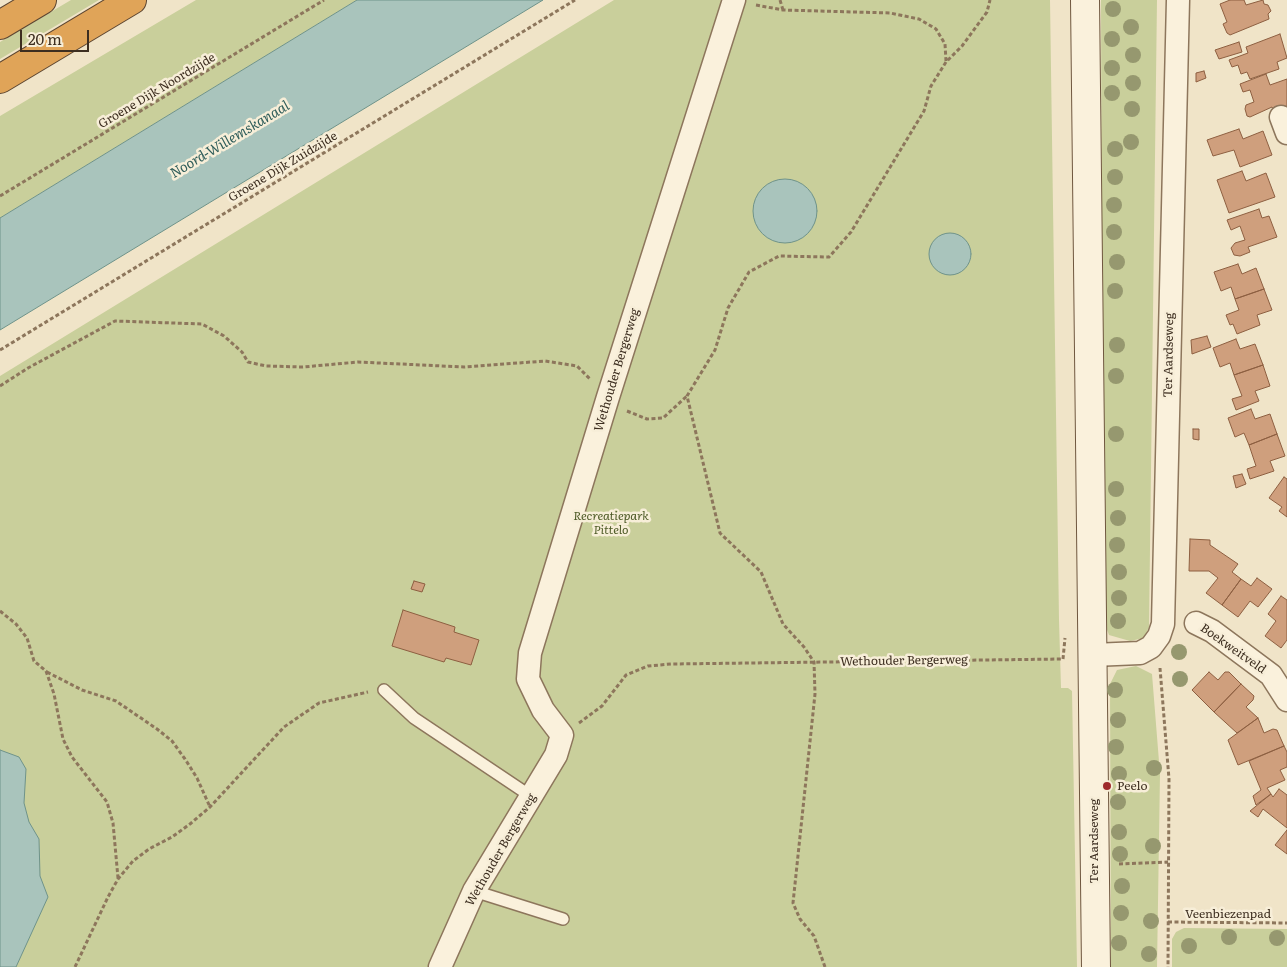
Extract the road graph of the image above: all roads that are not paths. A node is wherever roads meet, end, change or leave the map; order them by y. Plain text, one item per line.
1 (42, 0) edge
2 (132, 0) edge
3 (734, 0) edge
4 (1085, 0) edge
5 (1178, 0) edge
6 (0, 25) edge
7 (0, 79) edge
8 (1196, 623) dead end
9 (1093, 655) junction
10 (384, 690) road end
11 (1287, 700) edge
12 (532, 797) junction
13 (474, 891) junction
14 (563, 919) dead end
15 (440, 967) edge
16 (1096, 967) edge

1 - 6 highway
2 - 7 highway
3 - 12 street, Wethouder Bergerweg
4 - 9 street, Ter Aardseweg
5 - 9 street, Ter Aardseweg
8 - 11 street, Boekweitveld
9 - 16 street, Ter Aardseweg
10 - 12 lane
12 - 13 street, Wethouder Bergerweg
13 - 14 lane
13 - 15 street, Wethouder Bergerweg

